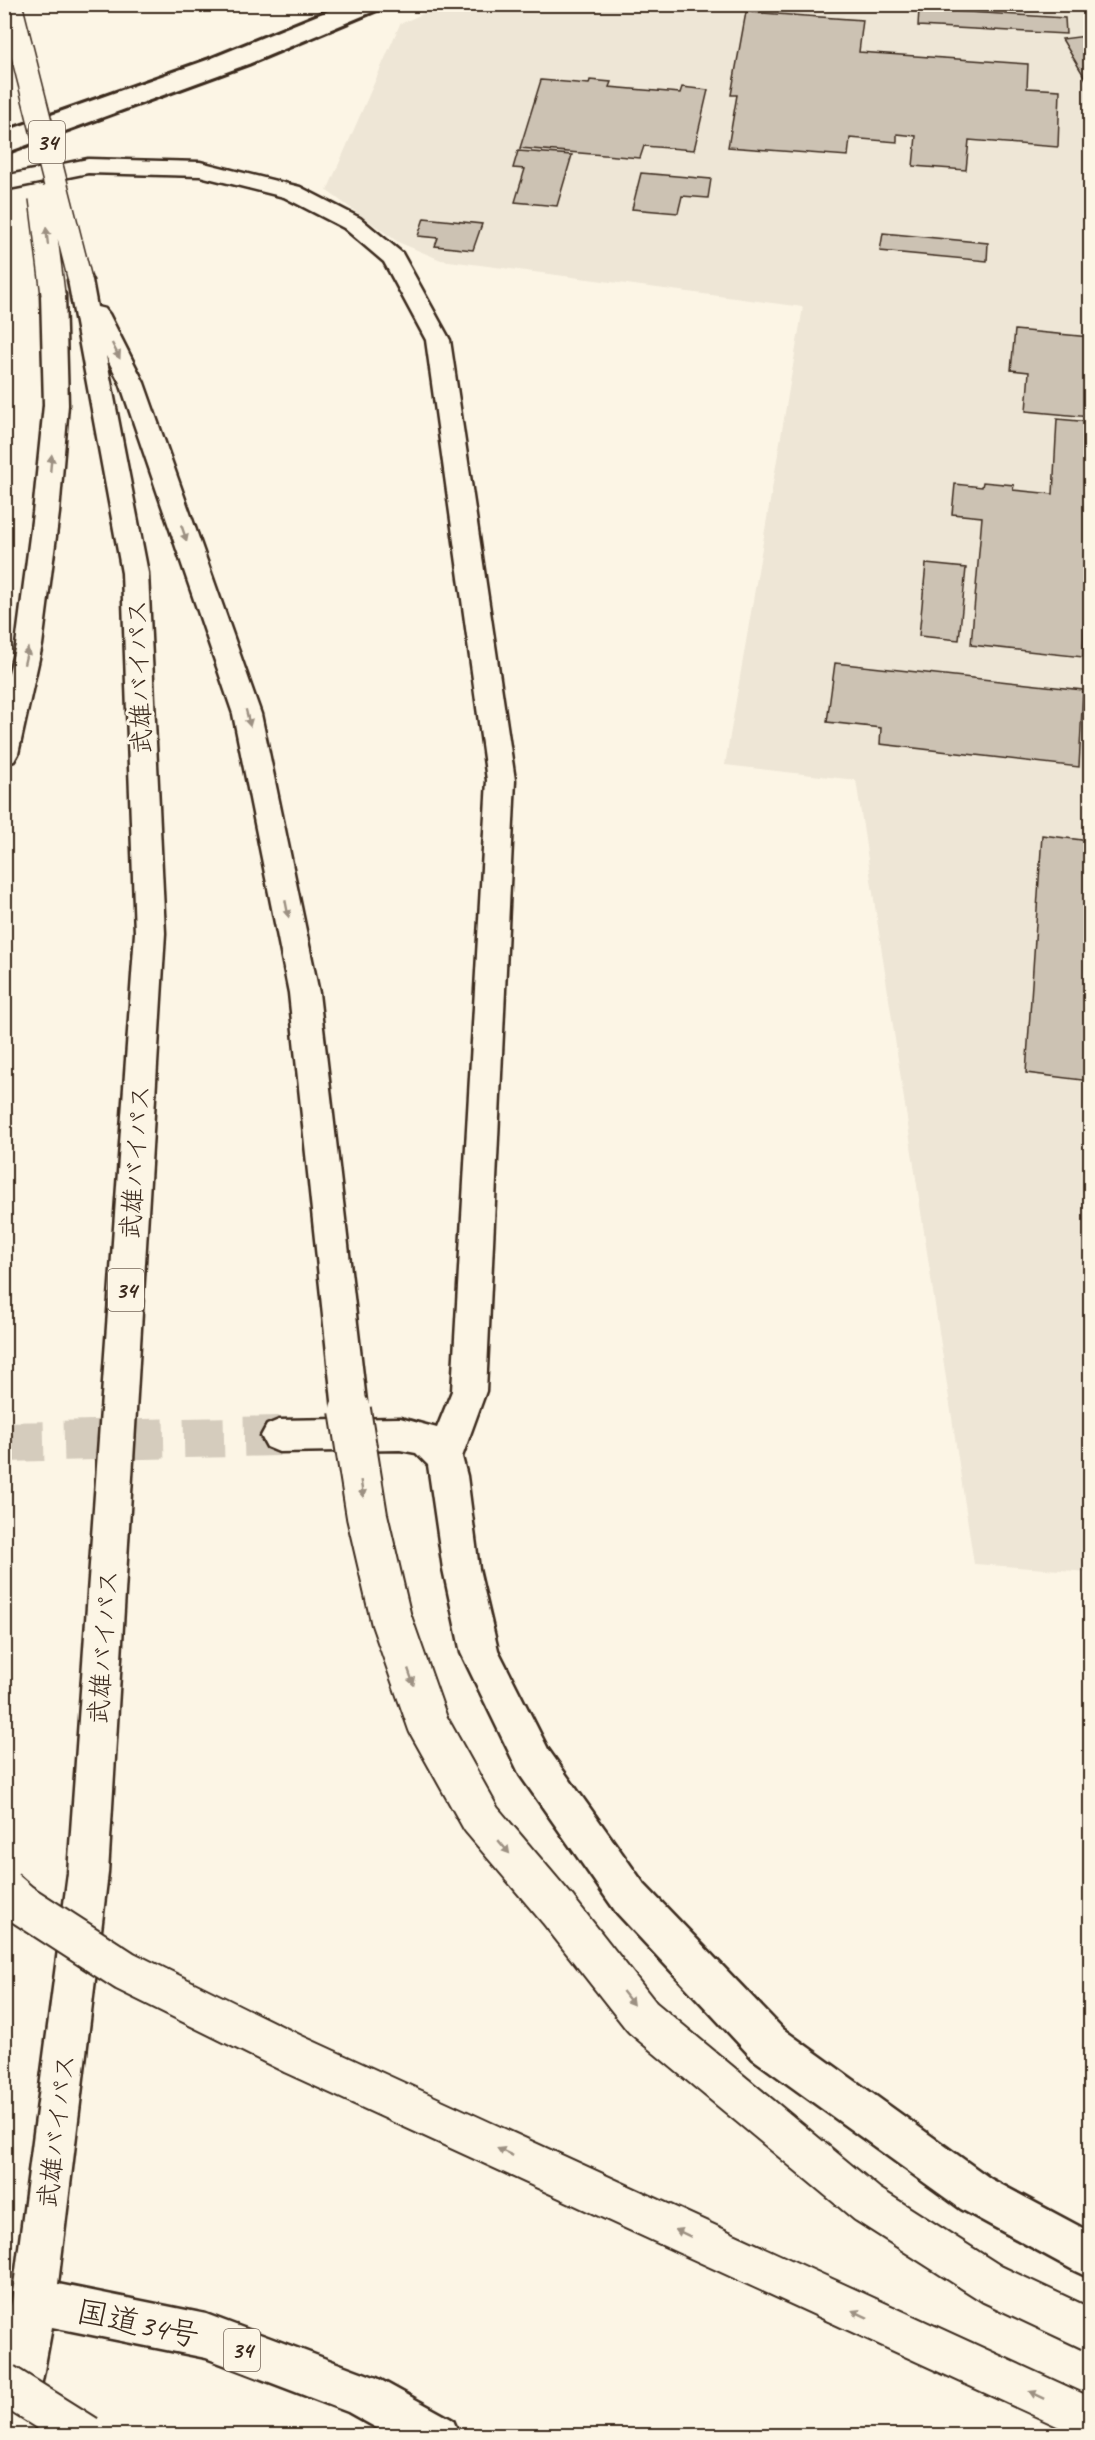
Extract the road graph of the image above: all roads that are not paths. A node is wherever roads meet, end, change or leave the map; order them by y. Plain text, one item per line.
1 (10, 4) edge
2 (4, 32) edge
3 (4, 183) edge
4 (67, 287) junction
5 (4, 754) edge
6 (279, 1436) tunnel mouth
7 (444, 1457) junction
8 (4, 1889) edge
9 (1090, 2256) edge
10 (34, 2301) junction
11 (1090, 2330) edge
12 (4, 2385) edge
13 (1090, 2420) edge
14 (9, 2436) edge
15 (87, 2436) edge
16 (437, 2436) edge

1 - 4 main road, 武雄バイパス / 34, bridge
4 -> 2 main road, bridge
3 - 7 main road
5 -> 4 main road
4 - 10 main road, 武雄バイパス / 34
4 -> 11 main road, bridge
6 - 7 main road
7 - 9 main road
13 -> 8 main road, bridge
10 - 14 main road, 武雄バイパス / 34
10 - 16 main road, 国道34号 / 34
12 - 15 main road, bridge

